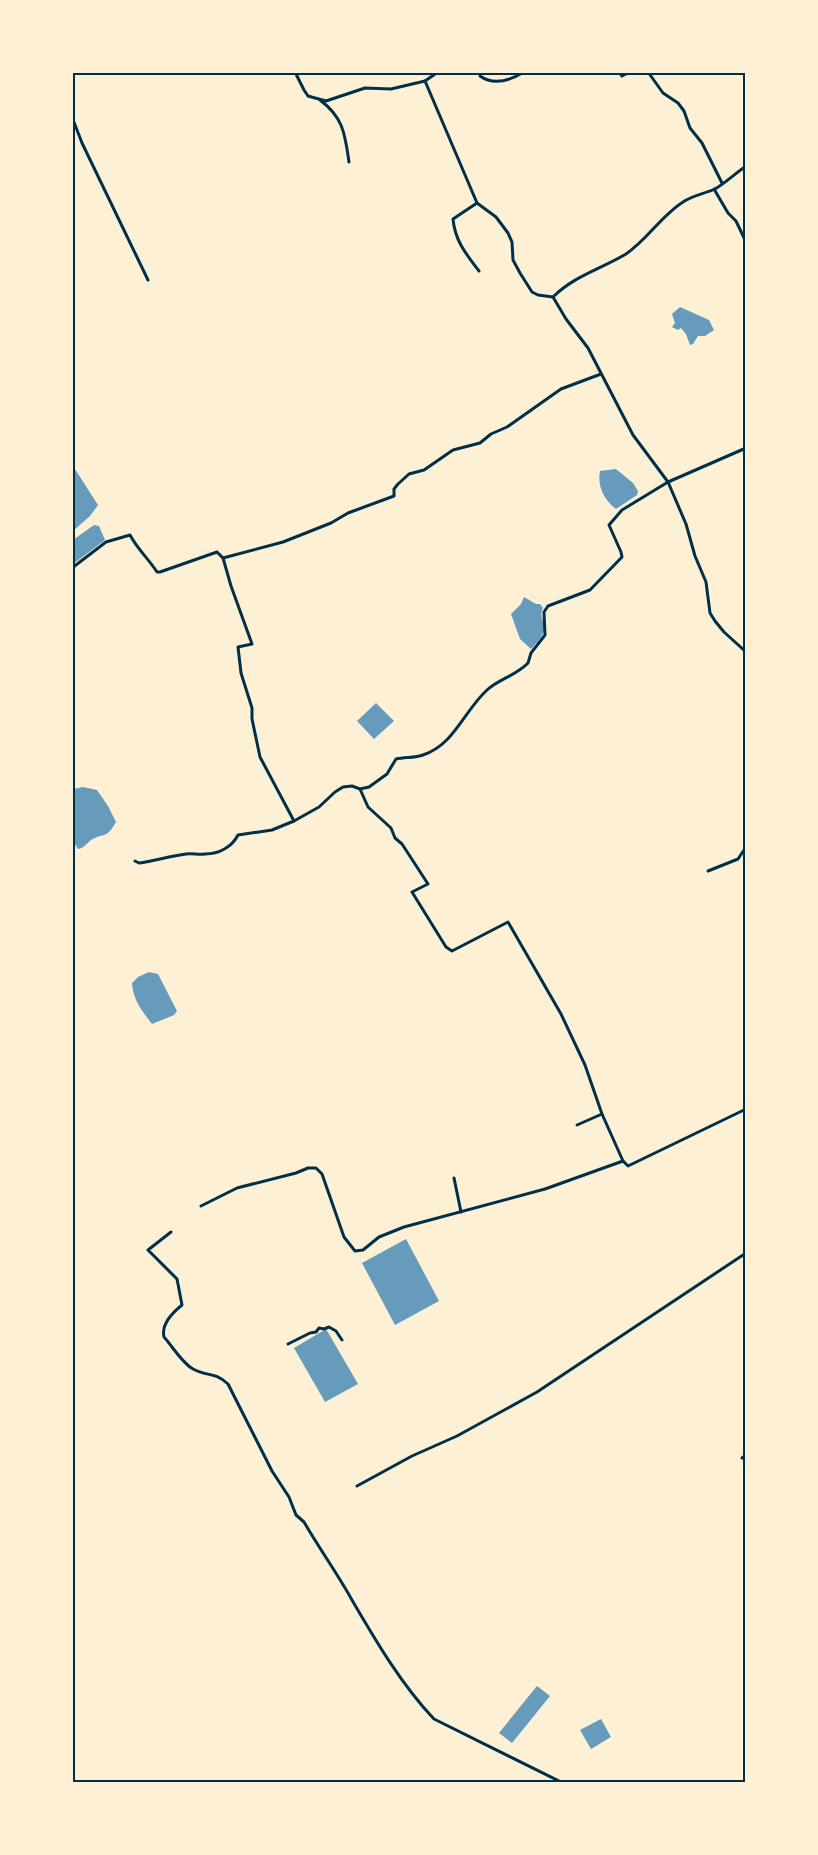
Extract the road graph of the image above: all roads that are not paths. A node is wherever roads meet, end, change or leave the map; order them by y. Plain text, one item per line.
1 (295, 72) edge
2 (438, 72) edge
3 (524, 72) edge
4 (619, 72) edge
5 (630, 72) edge
6 (648, 72) edge
7 (480, 76) dead end
8 (425, 81) junction
9 (318, 99) junction
10 (72, 116) edge
11 (350, 162) dead end
12 (746, 166) edge
13 (722, 183) junction
14 (714, 189) junction
15 (477, 203) junction
16 (746, 242) edge
17 (479, 271) dead end
18 (148, 280) dead end
19 (553, 297) junction
20 (601, 374) junction
21 (746, 448) edge
22 (668, 482) junction
23 (223, 558) junction
24 (72, 568) edge
25 (746, 652) edge
26 (360, 789) junction
27 (294, 821) junction
28 (746, 846) edge
29 (135, 861) dead end
30 (708, 872) dead end
31 (746, 1109) edge
32 (602, 1114) junction
33 (577, 1125) dead end
34 (623, 1161) junction
35 (454, 1178) dead end
36 (201, 1206) dead end
37 (461, 1212) junction
38 (171, 1232) dead end
39 (746, 1253) edge
40 (342, 1340) dead end
41 (288, 1344) dead end
42 (357, 1486) dead end
43 (561, 1782) edge

1 - 9 street
2 - 8 street
3 - 7 street
4 - 5 street
6 - 13 street
8 - 9 street
8 - 15 street
9 - 11 street
10 - 18 street
12 - 13 street
13 - 14 street
14 - 16 street
14 - 19 street
15 - 17 street
15 - 19 street
19 - 20 street
20 - 22 street
20 - 23 street
21 - 22 street
22 - 25 street
22 - 26 street
23 - 24 street
23 - 27 street
26 - 27 street
26 - 32 street
27 - 29 street
28 - 30 street
31 - 34 street
32 - 33 street
32 - 34 street
34 - 37 street
35 - 37 street
36 - 37 street
38 - 43 street
39 - 42 street
40 - 41 street

